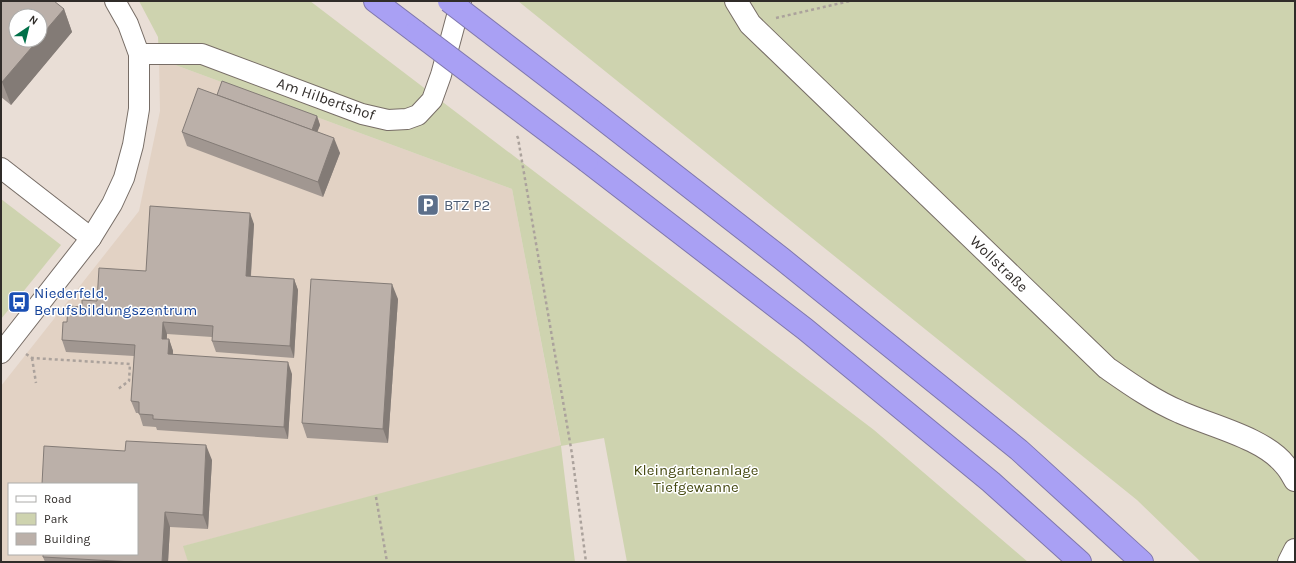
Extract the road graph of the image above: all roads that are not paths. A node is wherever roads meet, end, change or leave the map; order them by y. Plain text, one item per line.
1 (115, 1) edge
2 (375, 1) edge
3 (449, 1) edge
4 (461, 1) edge
5 (736, 1) edge
6 (139, 54) junction
7 (1, 168) edge
8 (92, 238) junction
9 (5, 347) edge
10 (1295, 480) edge
11 (1295, 550) edge
12 (1080, 562) edge
13 (1142, 562) edge
14 (1289, 562) edge

1 - 6 street
2 - 12 highway, bridge
3 - 13 highway, bridge
4 - 6 street, Am Hilbertshof
5 - 10 street, Wollstraße
6 - 8 street
7 - 8 street
8 - 9 street
11 - 14 street

